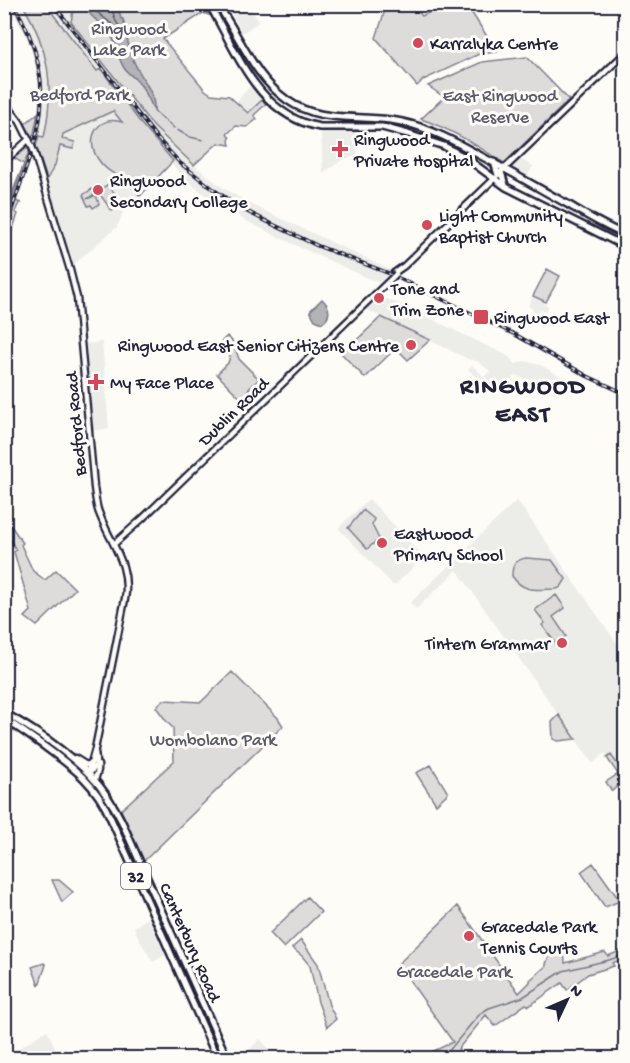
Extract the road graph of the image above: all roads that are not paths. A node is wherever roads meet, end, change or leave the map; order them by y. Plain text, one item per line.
1 (209, 4) edge
2 (218, 6) edge
3 (231, 24) junction
4 (223, 26) junction
5 (626, 52) edge
6 (4, 101) edge
7 (398, 121) junction
8 (396, 130) junction
9 (30, 141) junction
10 (4, 162) edge
11 (499, 174) junction
12 (626, 236) edge
13 (626, 247) edge
14 (114, 544) junction
15 (4, 713) edge
16 (4, 719) edge
17 (67, 754) junction
18 (94, 762) junction
19 (86, 774) junction
20 (95, 780) junction
21 (153, 893) junction
22 (145, 897) junction
23 (211, 1023) junction
24 (203, 1026) junction
25 (217, 1059) edge
26 (227, 1059) edge

1 - 4 main road
2 - 3 main road
2 - 4 main road
3 - 4 main road
3 - 7 main road
4 - 8 main road
5 - 11 main road, Dublin Road
6 - 9 main road, Bedford Road
7 - 8 main road
7 - 11 main road
8 - 11 main road
9 - 10 main road
9 - 14 main road, Bedford Road, bridge
11 - 12 main road
11 - 13 main road
11 - 14 main road, Dublin Road
14 - 18 main road, Bedford Road
15 - 17 main road, Canterbury Road / 32
16 - 19 main road, Canterbury Road / 32
17 - 18 main road
17 - 19 main road, Canterbury Road / 32
18 - 19 main road, Bedford Road
18 - 20 main road, Bedford Road
19 - 20 main road, Canterbury Road / 32
19 - 22 main road, Canterbury Road / 32
20 - 21 main road, Canterbury Road / 32
21 - 22 main road
21 - 23 main road, Canterbury Road / 32
22 - 24 main road, Canterbury Road / 32
23 - 24 main road
23 - 26 main road, Canterbury Road / 32
24 - 25 main road, Canterbury Road / 32

